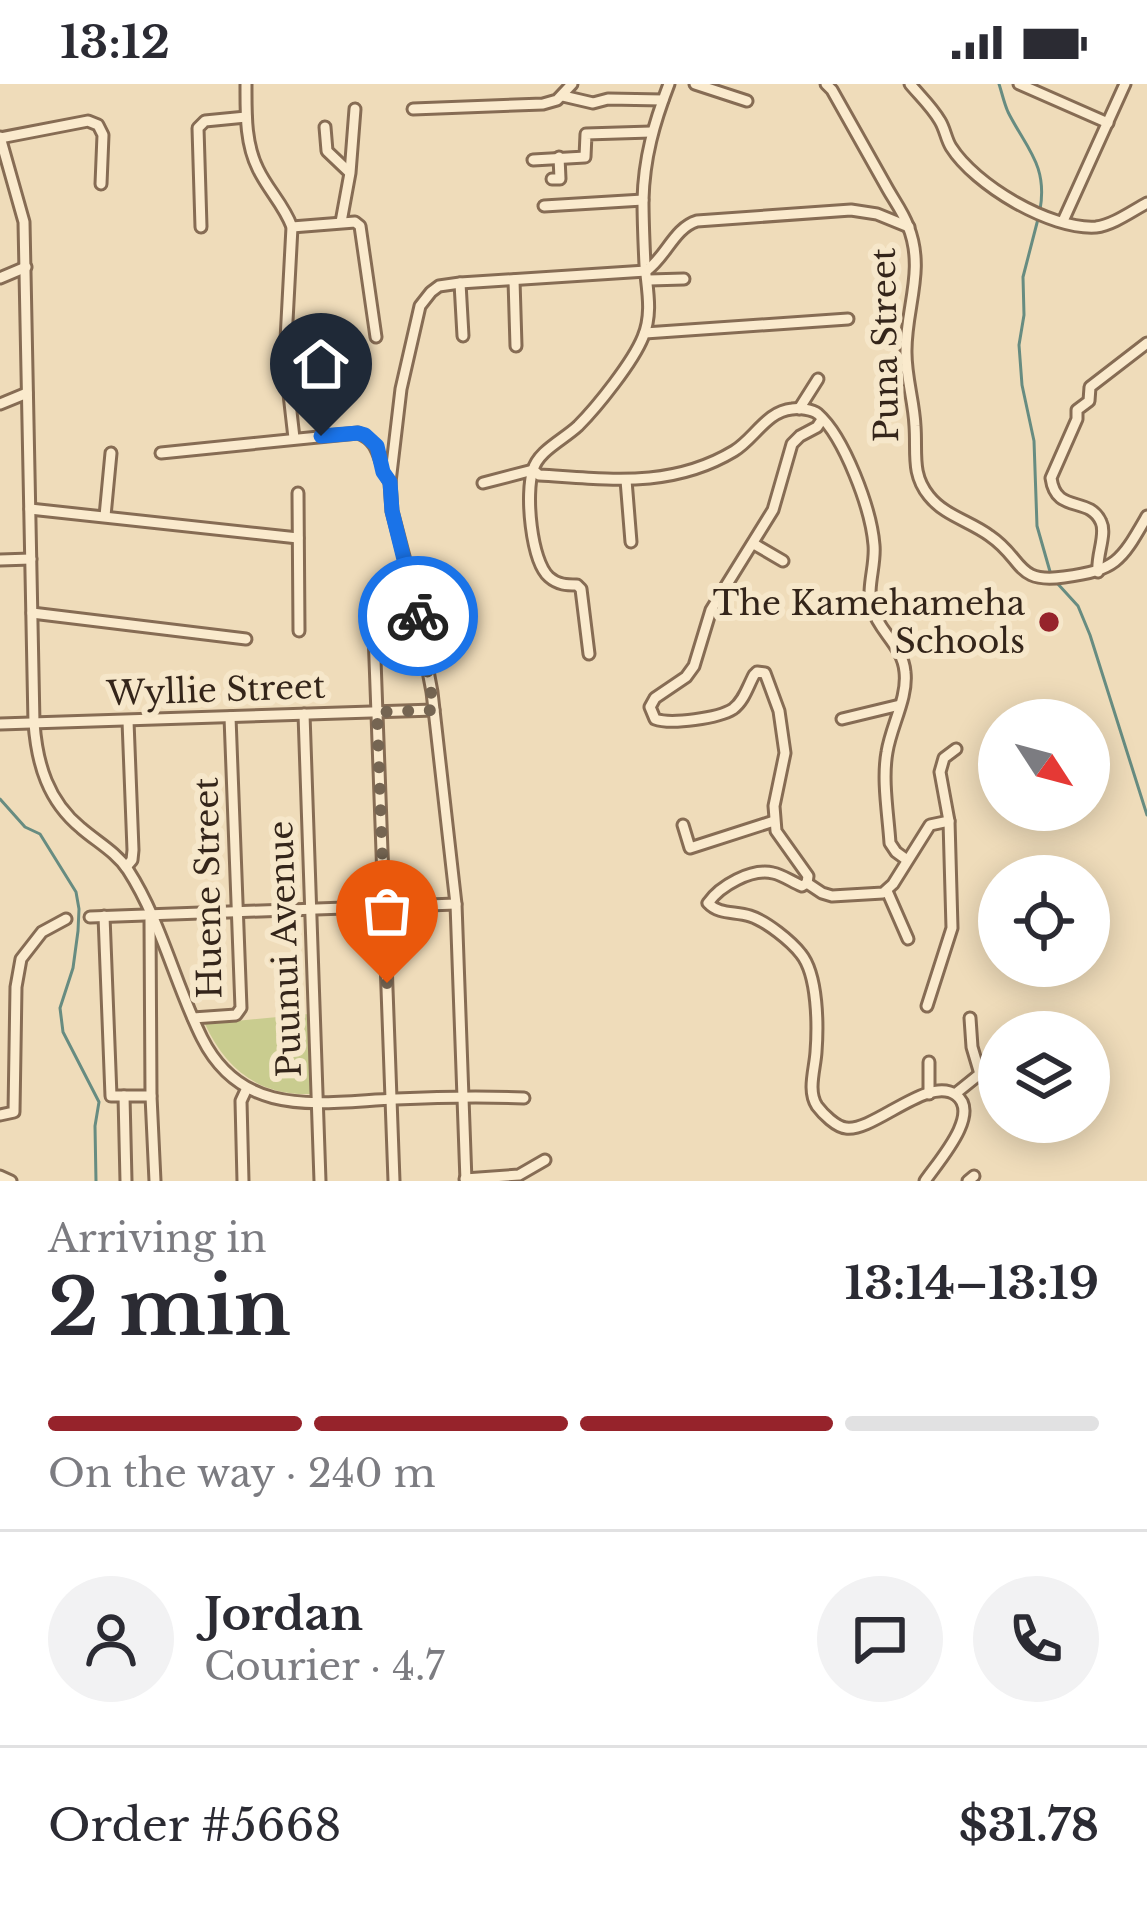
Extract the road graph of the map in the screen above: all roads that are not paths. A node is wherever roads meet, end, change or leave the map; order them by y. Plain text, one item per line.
1 (246, 84) edge
2 (572, 84) edge
3 (669, 84) edge
4 (695, 84) edge
5 (910, 84) edge
6 (1019, 84) edge
7 (1125, 84) edge
8 (830, 86) edge
9 (1044, 89) edge
10 (563, 96) junction
11 (663, 100) junction
12 (747, 101) dead end
13 (355, 109) dead end
14 (413, 109) dead end
15 (246, 117) junction
16 (1108, 123) junction
17 (325, 127) dead end
18 (651, 132) junction
19 (0, 138) edge
20 (559, 157) junction
21 (532, 160) dead end
22 (350, 173) junction
23 (552, 179) dead end
24 (101, 184) dead end
25 (17, 195) junction
26 (0, 197) edge
27 (643, 200) junction
28 (1147, 202) edge
29 (544, 206) dead end
30 (1063, 221) junction
31 (341, 222) junction
32 (201, 227) dead end
33 (292, 227) junction
34 (909, 227) junction
35 (26, 267) junction
36 (647, 276) junction
37 (0, 278) edge
38 (684, 279) dead end
39 (514, 280) junction
40 (460, 283) junction
41 (848, 320) dead end
42 (645, 333) junction
43 (463, 335) dead end
44 (376, 337) dead end
45 (1147, 343) edge
46 (516, 346) dead end
47 (818, 379) dead end
48 (27, 393) junction
49 (0, 404) edge
50 (799, 409) junction
51 (821, 421) junction
52 (293, 438) junction
53 (111, 453) dead end
54 (161, 454) dead end
55 (533, 470) junction
56 (626, 480) junction
57 (390, 482) junction
58 (483, 483) dead end
59 (298, 494) dead end
60 (30, 509) junction
61 (105, 516) junction
62 (1147, 516) edge
63 (298, 538) junction
64 (631, 542) dead end
65 (754, 544) junction
66 (32, 559) junction
67 (0, 560) edge
68 (783, 561) dead end
69 (1098, 572) junction
70 (32, 613) junction
71 (299, 631) dead end
72 (374, 632) dead end
73 (246, 639) dead end
74 (589, 654) dead end
75 (900, 705) junction
76 (434, 710) junction
77 (377, 712) junction
78 (304, 714) junction
79 (230, 717) junction
80 (842, 719) dead end
81 (128, 721) junction
82 (34, 723) junction
83 (0, 724) edge
84 (956, 749) dead end
85 (949, 820) junction
86 (774, 821) junction
87 (683, 825) dead end
88 (908, 860) junction
89 (126, 867) junction
90 (807, 884) junction
91 (886, 891) junction
92 (456, 904) junction
93 (384, 905) junction
94 (310, 909) junction
95 (237, 911) junction
96 (150, 914) junction
97 (104, 916) junction
98 (90, 917) dead end
99 (66, 919) dead end
100 (908, 939) dead end
101 (927, 1006) dead end
102 (193, 1018) junction
103 (970, 1018) dead end
104 (928, 1062) dead end
105 (0, 1063) edge
106 (16, 1063) junction
107 (978, 1067) edge
108 (978, 1076) edge
109 (247, 1088) junction
110 (929, 1094) junction
111 (955, 1094) junction
112 (124, 1096) junction
113 (151, 1096) junction
114 (463, 1096) junction
115 (524, 1098) dead end
116 (392, 1099) junction
117 (317, 1104) junction
118 (0, 1115) edge
119 (545, 1160) dead end
120 (0, 1176) edge
121 (465, 1180) edge
122 (928, 1180) edge
123 (11, 1181) edge
124 (126, 1181) edge
125 (155, 1181) edge
126 (243, 1181) edge
127 (320, 1181) edge
128 (394, 1181) edge

1 - 15 street
2 - 10 street
3 - 11 street
4 - 12 street
5 - 30 street
6 - 9 street
7 - 16 street
8 - 34 street, Puna Street
9 - 16 street
10 - 11 street
10 - 14 street
11 - 18 street
13 - 22 street
15 - 32 street
15 - 33 street
16 - 30 street
17 - 22 street
18 - 20 street
18 - 27 street
19 - 24 street
19 - 25 street
20 - 21 street
20 - 23 street
22 - 31 street
25 - 26 street
25 - 35 street
27 - 29 street
27 - 36 street
28 - 30 street
31 - 33 street
31 - 44 street
33 - 52 street
34 - 36 street
34 - 69 street, Puna Street
35 - 37 street
35 - 48 street
36 - 38 street
36 - 39 street
36 - 42 street
39 - 40 street
39 - 46 street
40 - 43 street
40 - 57 street
41 - 42 street
42 - 55 street
45 - 69 street
47 - 50 street
48 - 49 street
48 - 60 street
50 - 51 street
50 - 56 street
51 - 65 street
51 - 75 street
52 - 54 street
52 - 57 street
53 - 61 street
55 - 56 street
55 - 58 street
55 - 74 street
56 - 64 street
57 - 76 street
59 - 63 street
60 - 61 street
60 - 66 street
61 - 63 street
62 - 69 street
63 - 71 street
65 - 68 street
65 - 86 street
66 - 67 street
66 - 70 street
70 - 73 street
70 - 82 street
72 - 77 street
75 - 80 street
75 - 88 street
76 - 77 street, Wyllie Street
76 - 92 street
77 - 78 street, Wyllie Street
77 - 93 street
78 - 79 street, Wyllie Street
78 - 94 street, Puunui Avenue
79 - 81 street, Wyllie Street
79 - 95 street, Huene Street
81 - 82 street, Wyllie Street
81 - 89 street
82 - 83 street, Wyllie Street
82 - 89 street
84 - 85 street
85 - 88 street
85 - 101 street
86 - 87 street
86 - 90 street
88 - 91 street
89 - 96 street
90 - 91 street
90 - 110 street
91 - 100 street
92 - 93 street
92 - 114 street
93 - 94 street
93 - 116 street
94 - 95 street
94 - 117 street, Puunui Avenue
95 - 96 street
95 - 102 street, Huene Street
96 - 97 street
96 - 102 street
96 - 113 street
97 - 98 street
97 - 112 street
99 - 106 street
102 - 109 street
103 - 107 street
104 - 110 street
105 - 106 street
106 - 118 street
108 - 111 street
109 - 117 street
109 - 126 street
110 - 111 street
111 - 122 street
112 - 113 street
112 - 124 street
113 - 125 street
114 - 115 street
114 - 116 street
114 - 121 street
116 - 117 street
116 - 128 street
117 - 127 street, Puunui Avenue
119 - 121 street
120 - 123 street

